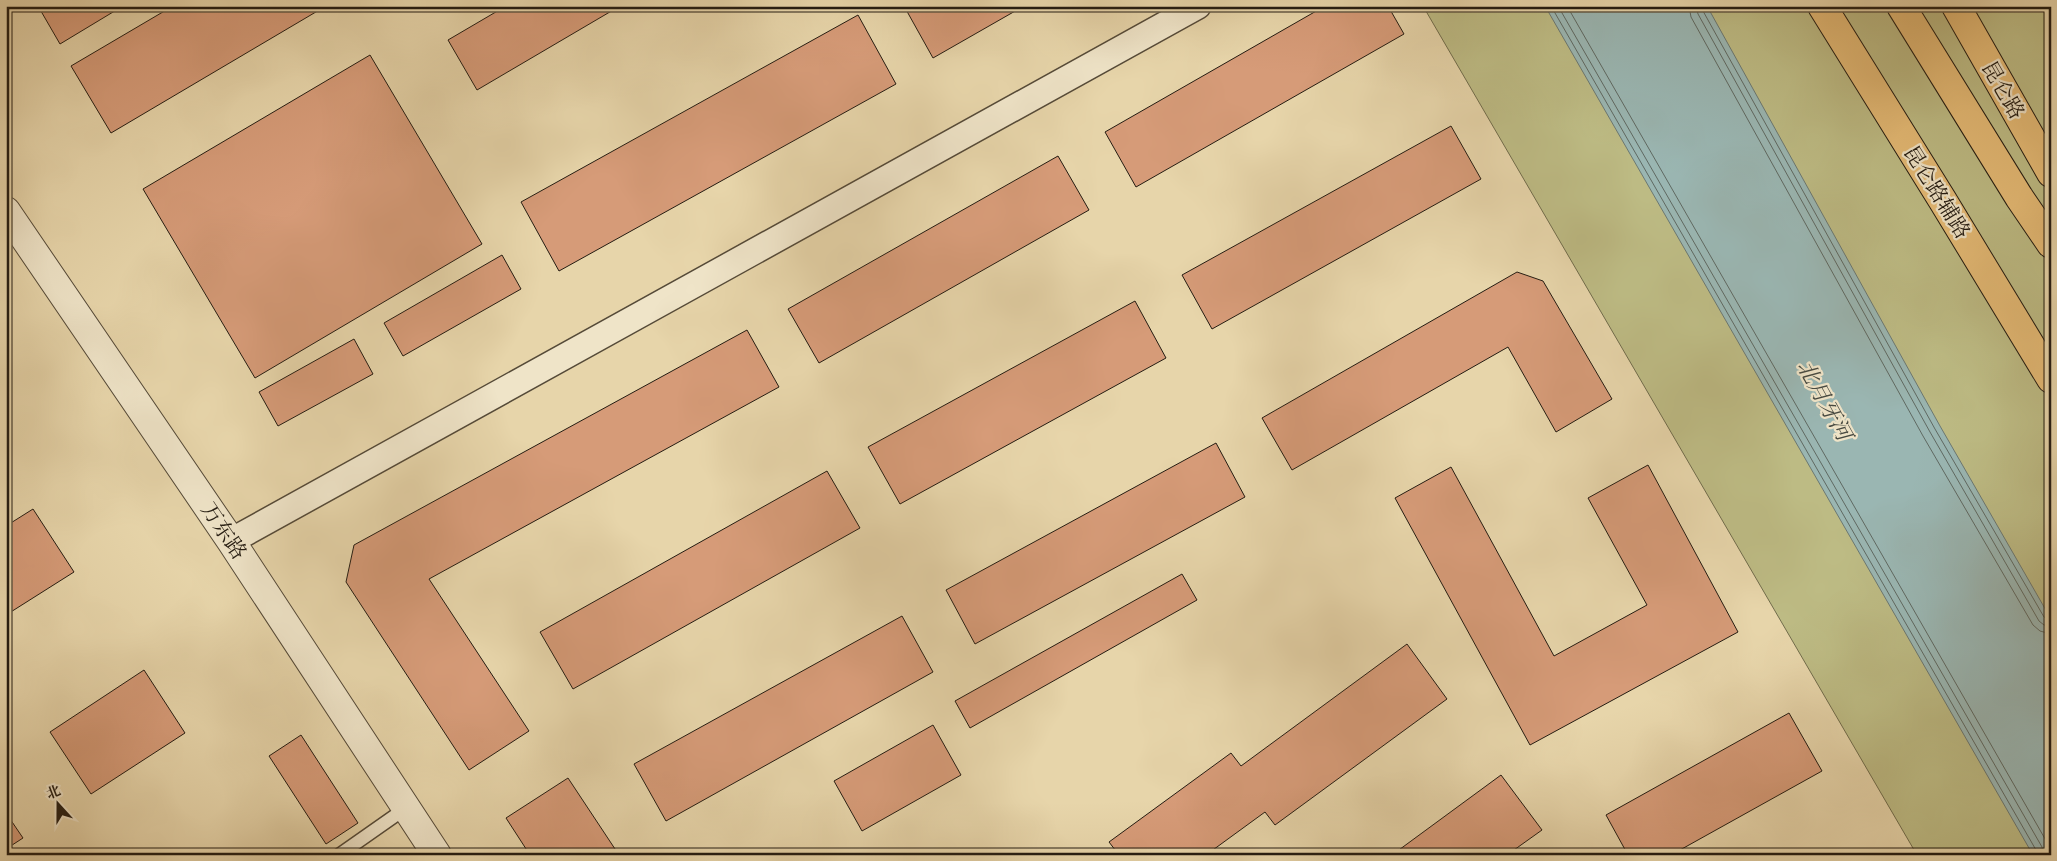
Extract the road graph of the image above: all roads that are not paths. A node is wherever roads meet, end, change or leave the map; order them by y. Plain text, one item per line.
1 (1198, 6) edge
2 (1822, 6) edge
3 (1901, 6) edge
4 (1956, 6) edge
5 (2051, 173) edge
6 (6, 211) edge
7 (2051, 244) edge
8 (2051, 380) edge
9 (231, 542) junction
10 (406, 808) junction
11 (339, 855) edge
12 (437, 855) edge

1 - 9 street
2 - 8 main road, 昆仑路辅路
3 - 7 main road
4 - 5 main road, 昆仑路
6 - 9 street, 万东路
9 - 10 street, 万东路
10 - 11 lane
10 - 12 street, 万东路

